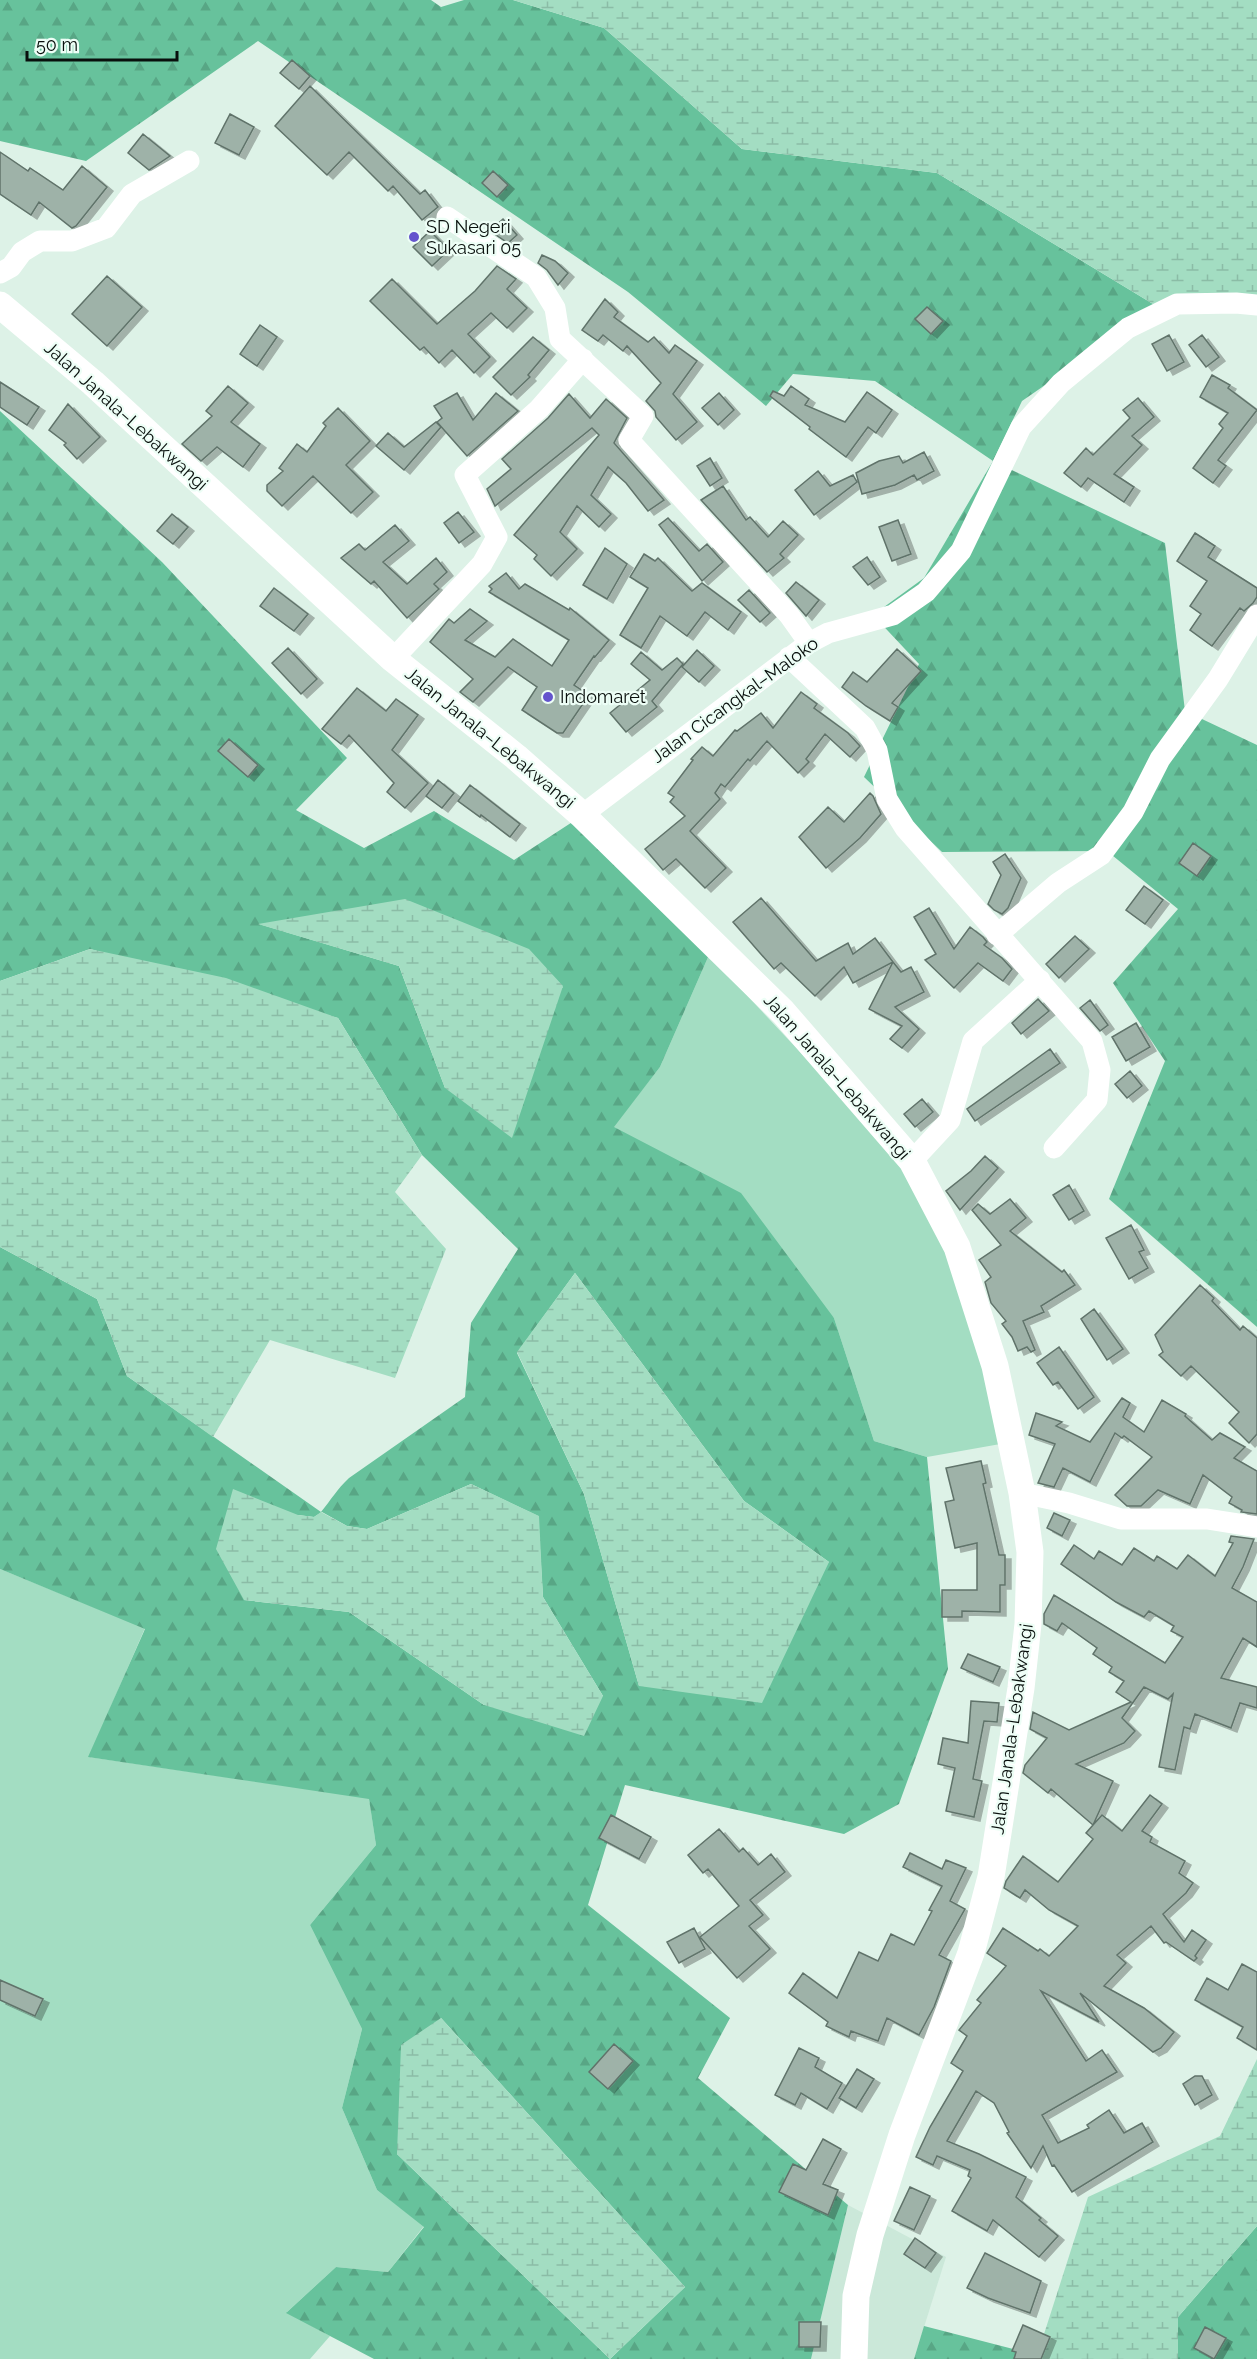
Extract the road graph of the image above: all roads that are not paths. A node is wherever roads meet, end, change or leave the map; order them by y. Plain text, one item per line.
1 (189, 161) dead end
2 (447, 217) dead end
3 (0, 273) edge
4 (0, 305) edge
5 (1257, 305) edge
6 (583, 359) junction
7 (1257, 615) edge
8 (809, 644) junction
9 (789, 657) junction
10 (393, 659) junction
11 (582, 815) junction
12 (997, 935) junction
13 (1040, 980) junction
14 (1054, 1148) dead end
15 (912, 1161) junction
16 (1022, 1493) junction
17 (1257, 1527) edge
18 (854, 2359) edge

1 - 3 street
2 - 6 street
4 - 10 main road, Jalan Janala–Lebakwangi
5 - 8 street, Jalan Cicangkal–Maloko
6 - 8 street
6 - 10 street
7 - 12 street
8 - 9 street, Jalan Cicangkal–Maloko
9 - 11 street, Jalan Cicangkal–Maloko
9 - 12 street
10 - 11 main road, Jalan Janala–Lebakwangi
11 - 15 main road, Jalan Janala–Lebakwangi
12 - 13 street
13 - 14 street
13 - 15 street
15 - 16 main road, Jalan Janala–Lebakwangi
16 - 17 street
16 - 18 main road, Jalan Janala–Lebakwangi

